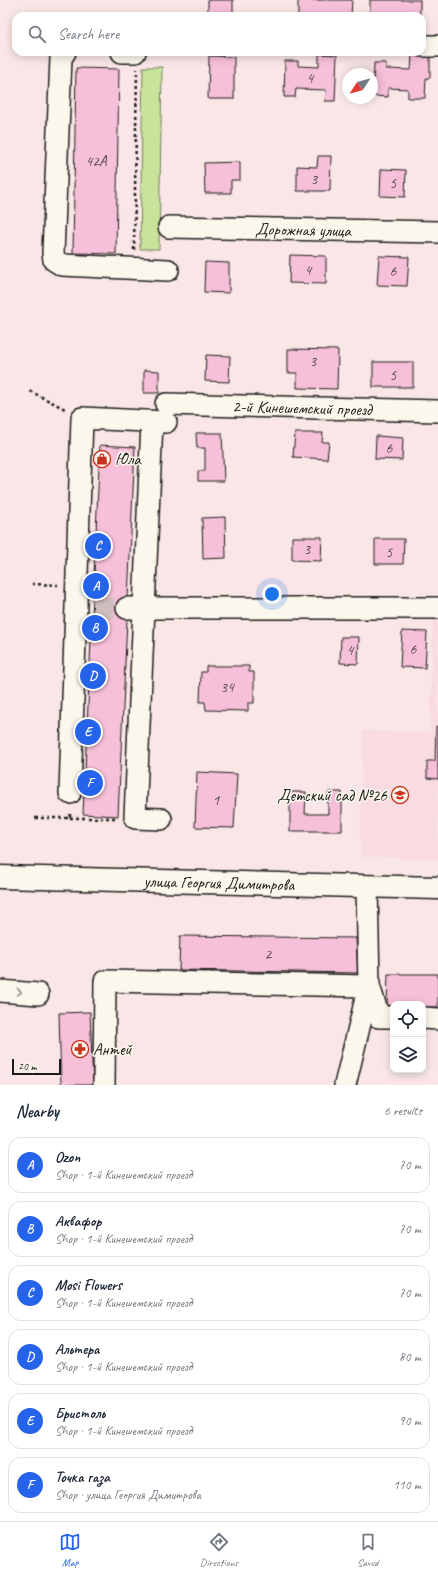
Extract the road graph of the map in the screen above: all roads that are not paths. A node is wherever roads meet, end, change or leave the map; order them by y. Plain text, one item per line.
1 (426, 46) edge
2 (438, 46) edge
3 (62, 56) edge
4 (169, 227) dead end
5 (438, 232) edge
6 (168, 270) dead end
7 (438, 411) edge
8 (161, 416) junction
9 (136, 608) junction
10 (438, 608) edge
11 (70, 793) road end
12 (161, 819) dead end
13 (0, 877) edge
14 (367, 886) junction
15 (438, 888) edge
16 (369, 986) junction
17 (0, 991) edge
18 (38, 994) dead end
19 (390, 1018) edge
20 (426, 1018) edge
21 (438, 1019) edge
22 (104, 1085) edge
23 (344, 1085) edge

1 - 2 street
3 - 6 street
4 - 5 street, Дорожная улица
7 - 8 street, 2-й Кинешемский проезд
8 - 9 street
8 - 11 street, 2-й Кинешемский проезд
9 - 10 street
9 - 12 street
13 - 14 main road, улица Георгия Димитрова
14 - 15 main road, улица Георгия Димитрова
14 - 16 street
16 - 19 street
16 - 22 street
16 - 23 street
17 -> 18 street
20 - 21 street

